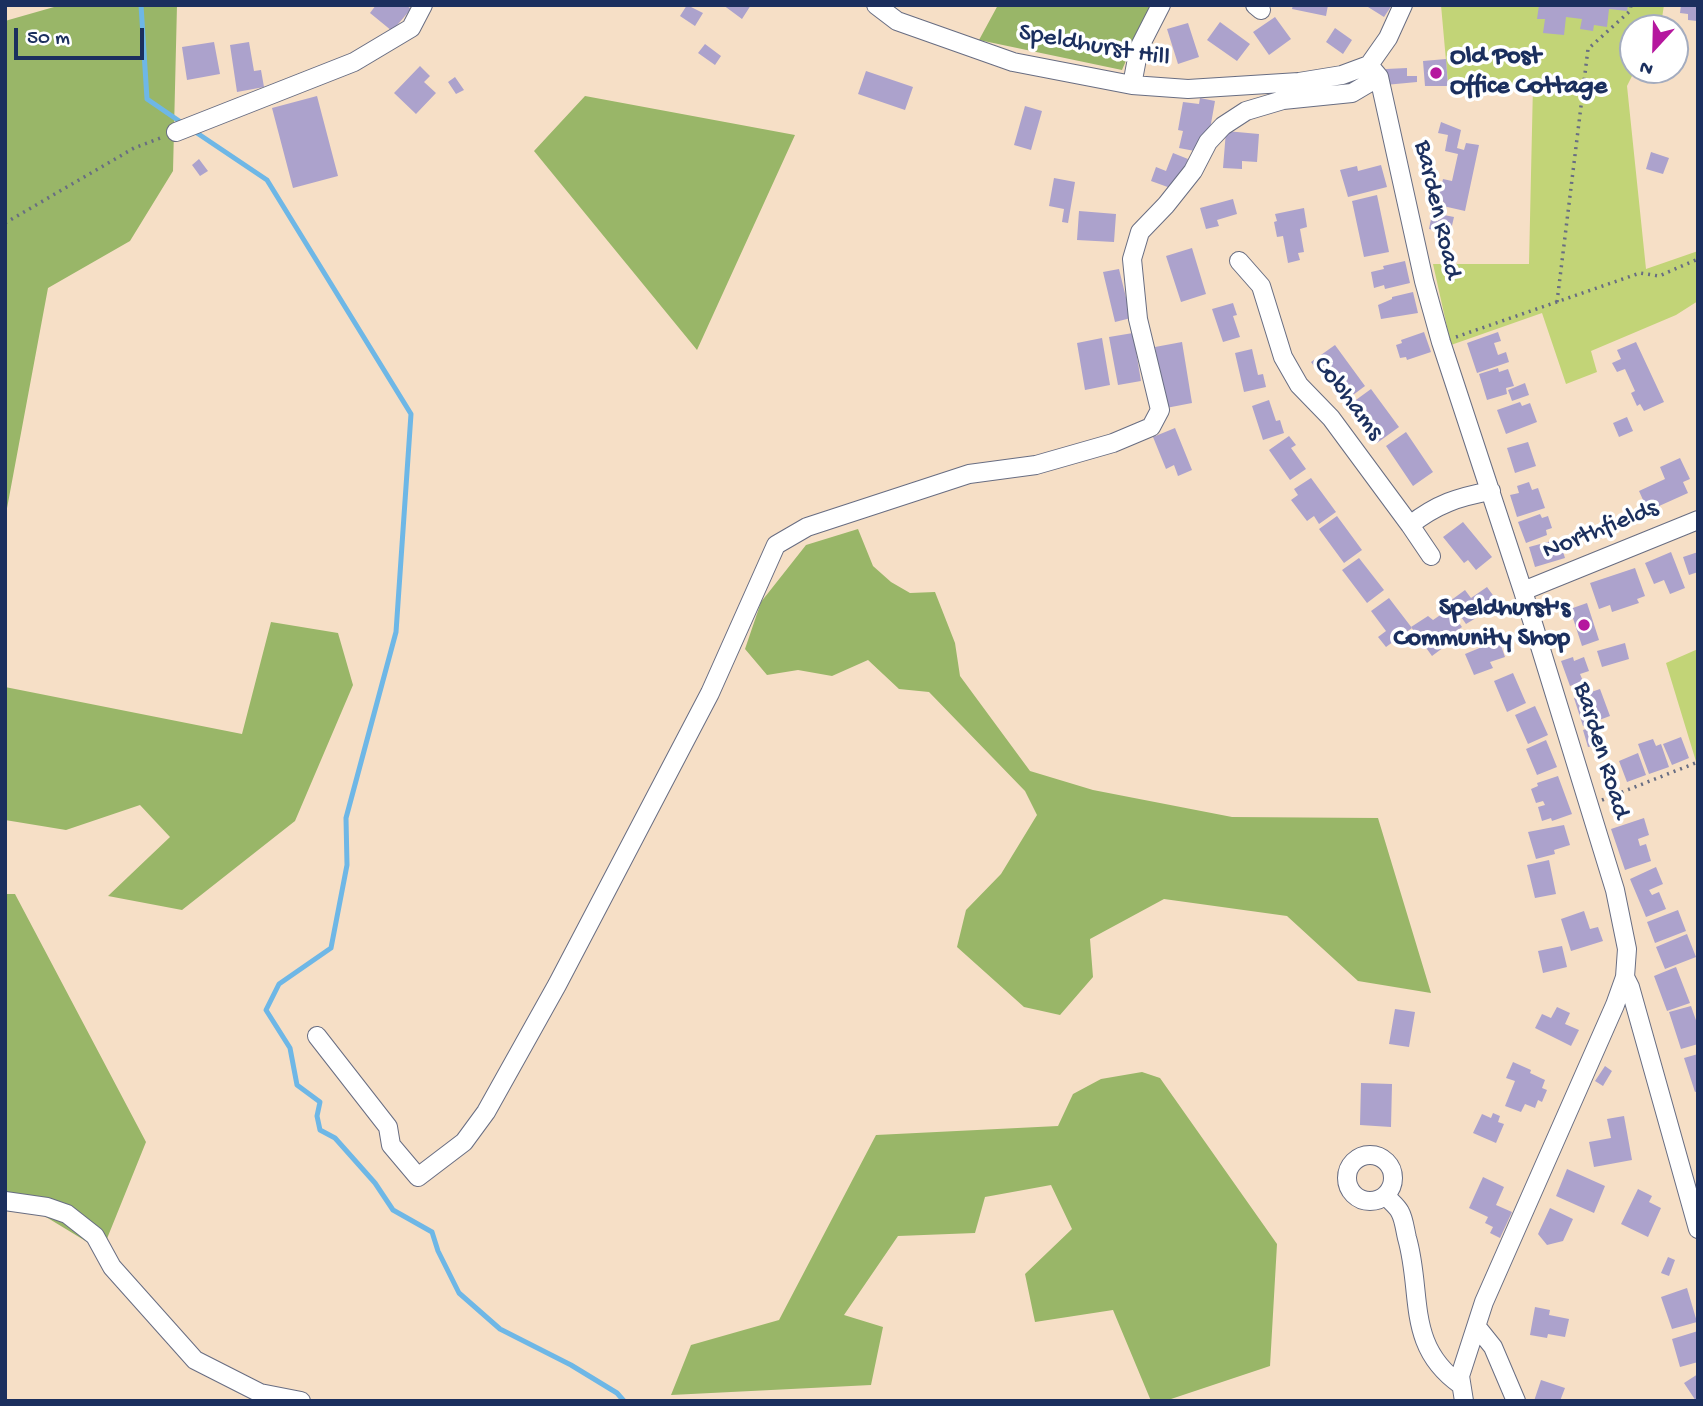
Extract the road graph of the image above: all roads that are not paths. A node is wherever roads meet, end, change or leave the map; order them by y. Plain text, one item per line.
1 (422, 5) edge
2 (876, 5) edge
3 (1161, 5) edge
4 (1403, 5) edge
5 (1374, 71) junction
6 (1132, 85) junction
7 (176, 132) road end
8 (1239, 261) dead end
9 (1492, 491) junction
10 (1698, 520) edge
11 (1410, 525) junction
12 (1432, 556) dead end
13 (1523, 591) junction
14 (1625, 977) junction
15 (317, 1036) dead end
16 (1386, 1196) dead end
17 (5, 1201) edge
18 (1698, 1229) edge
19 (1477, 1327) junction
20 (1462, 1393) edge
21 (301, 1401) edge
22 (1516, 1401) edge

1 - 7 street
2 - 6 street, Speldhurst Hill
3 - 6 street
4 - 5 street
5 - 6 street, Speldhurst Hill
5 - 9 street, Barden Road
5 - 15 street
8 - 11 street, Cobhams
9 - 11 street
9 - 13 street, Barden Road
10 - 13 street, Northfields
11 - 12 street, Cobhams
13 - 14 street, Barden Road
14 - 18 street
14 - 19 street, Barden Road
16 - 20 street
17 - 21 street
19 - 20 street, Barden Road
19 - 22 street

